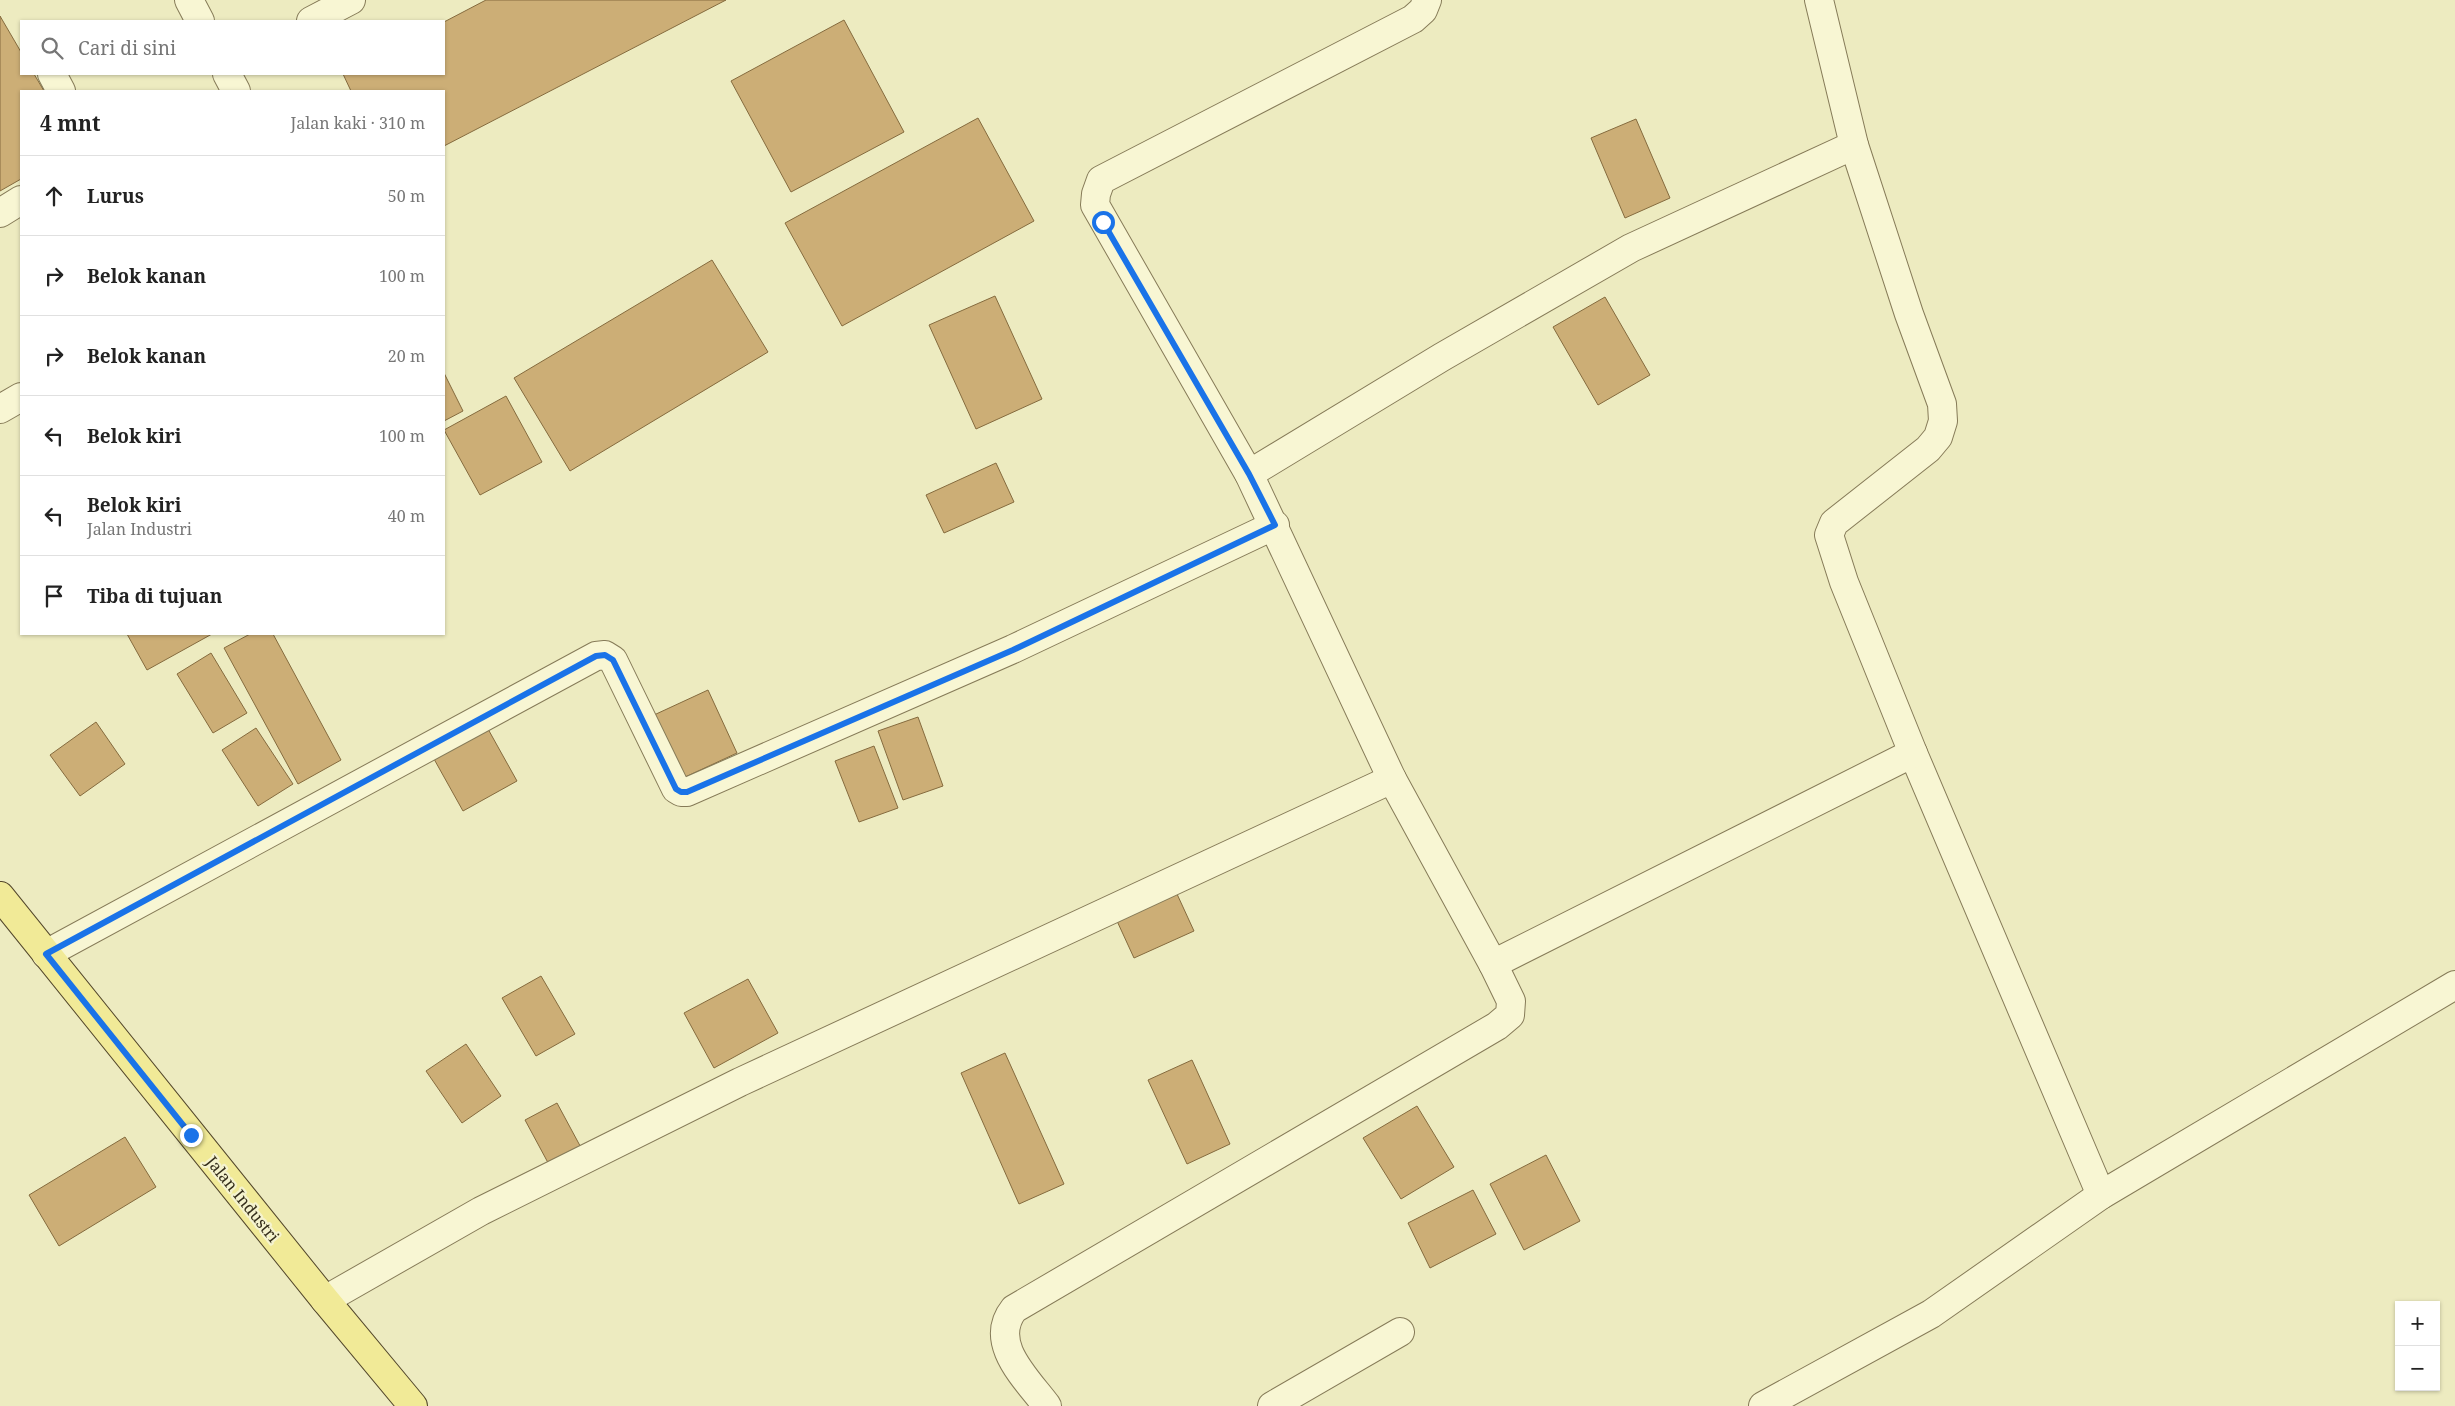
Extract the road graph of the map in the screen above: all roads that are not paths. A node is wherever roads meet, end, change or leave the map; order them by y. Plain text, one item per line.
1 (189, 0) edge
2 (351, 0) edge
3 (1427, 0) edge
4 (1819, 0) edge
5 (199, 20) edge
6 (313, 20) edge
7 (53, 75) edge
8 (228, 75) edge
9 (60, 90) edge
10 (235, 90) edge
11 (1854, 145) junction
12 (20, 201) edge
13 (0, 213) edge
14 (20, 398) edge
15 (0, 409) edge
16 (1249, 474) junction
17 (1275, 525) junction
18 (1913, 754) junction
19 (1392, 779) junction
20 (0, 896) edge
21 (46, 954) junction
22 (1493, 964) junction
23 (2455, 984) edge
24 (2101, 1195) junction
25 (325, 1300) junction
26 (1400, 1332) dead end
27 (1776, 1402) edge
28 (413, 1406) edge
29 (1047, 1406) edge
30 (1272, 1406) edge

1 - 5 street
2 - 6 street
3 - 16 street
4 - 11 street
7 - 9 street
8 - 10 street
11 - 16 street
11 - 18 street
12 - 13 street
14 - 15 street
16 - 17 street
17 - 19 street
17 - 21 street
18 - 22 street
18 - 24 street
19 - 22 street
19 - 25 street
20 - 21 main road, Jalan Industri
21 - 25 main road, Jalan Industri
22 - 29 street
23 - 24 street
24 - 27 street
25 - 28 main road, Jalan Industri
26 - 30 street

